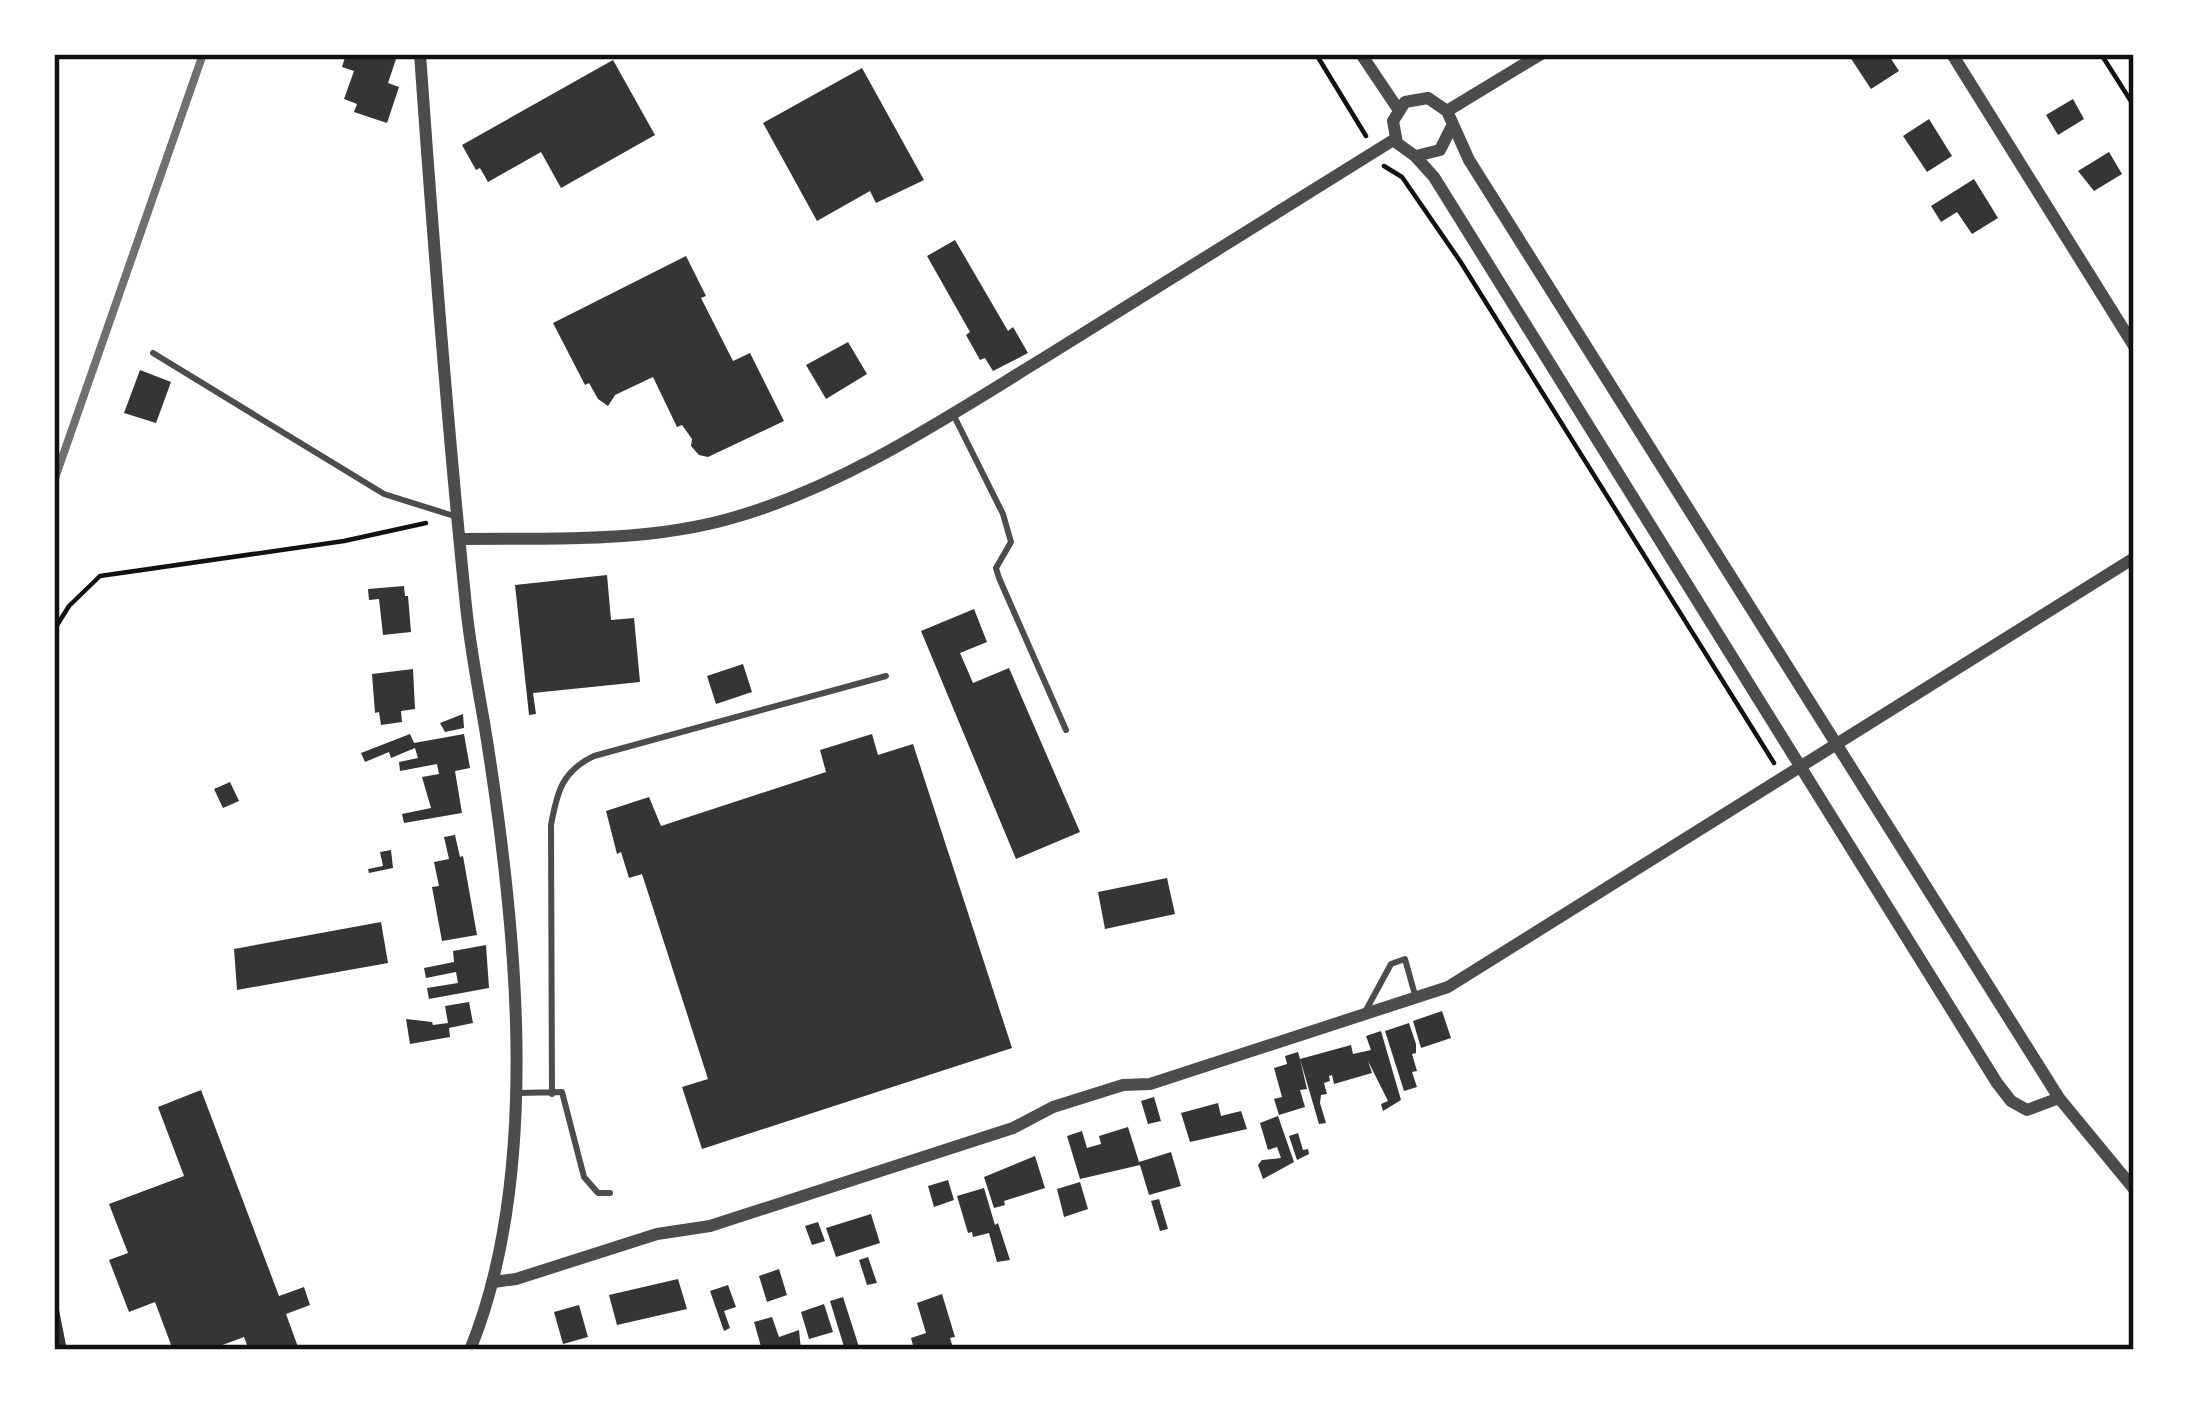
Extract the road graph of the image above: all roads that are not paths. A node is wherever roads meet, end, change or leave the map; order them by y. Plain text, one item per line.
1 (420, 54) edge
2 (1361, 54) edge
3 (1541, 54) edge
4 (1952, 54) edge
5 (1399, 109) junction
6 (1447, 111) junction
7 (1451, 128) junction
8 (1395, 139) junction
9 (1415, 156) junction
10 (2134, 346) edge
11 (152, 353) dead end
12 (953, 414) junction
13 (458, 516) junction
14 (460, 539) junction
15 (2134, 558) edge
16 (886, 676) dead end
17 (1066, 730) dead end
18 (1836, 744) junction
19 (1802, 766) junction
20 (1416, 999) junction
21 (1363, 1016) junction
22 (515, 1093) junction
23 (552, 1094) junction
24 (2059, 1098) junction
25 (2134, 1189) edge
26 (610, 1193) dead end
27 (494, 1282) junction
28 (470, 1350) edge

1 - 13 street
2 - 5 street
3 - 6 street
4 - 10 street
5 - 6 street
5 - 8 street
6 - 7 street
7 - 9 street
7 - 18 street
8 - 9 street
8 - 12 street
9 - 19 street
11 - 13 lane
12 - 14 street
12 - 17 lane
13 - 14 street
14 - 22 street
15 - 18 street
16 - 23 lane
18 - 19 street
18 - 24 street
19 - 20 street
19 - 24 street
20 - 21 street
20 - 21 lane
21 - 27 street
22 - 23 lane
22 - 27 street
23 - 26 lane
24 - 25 street
27 - 28 street

